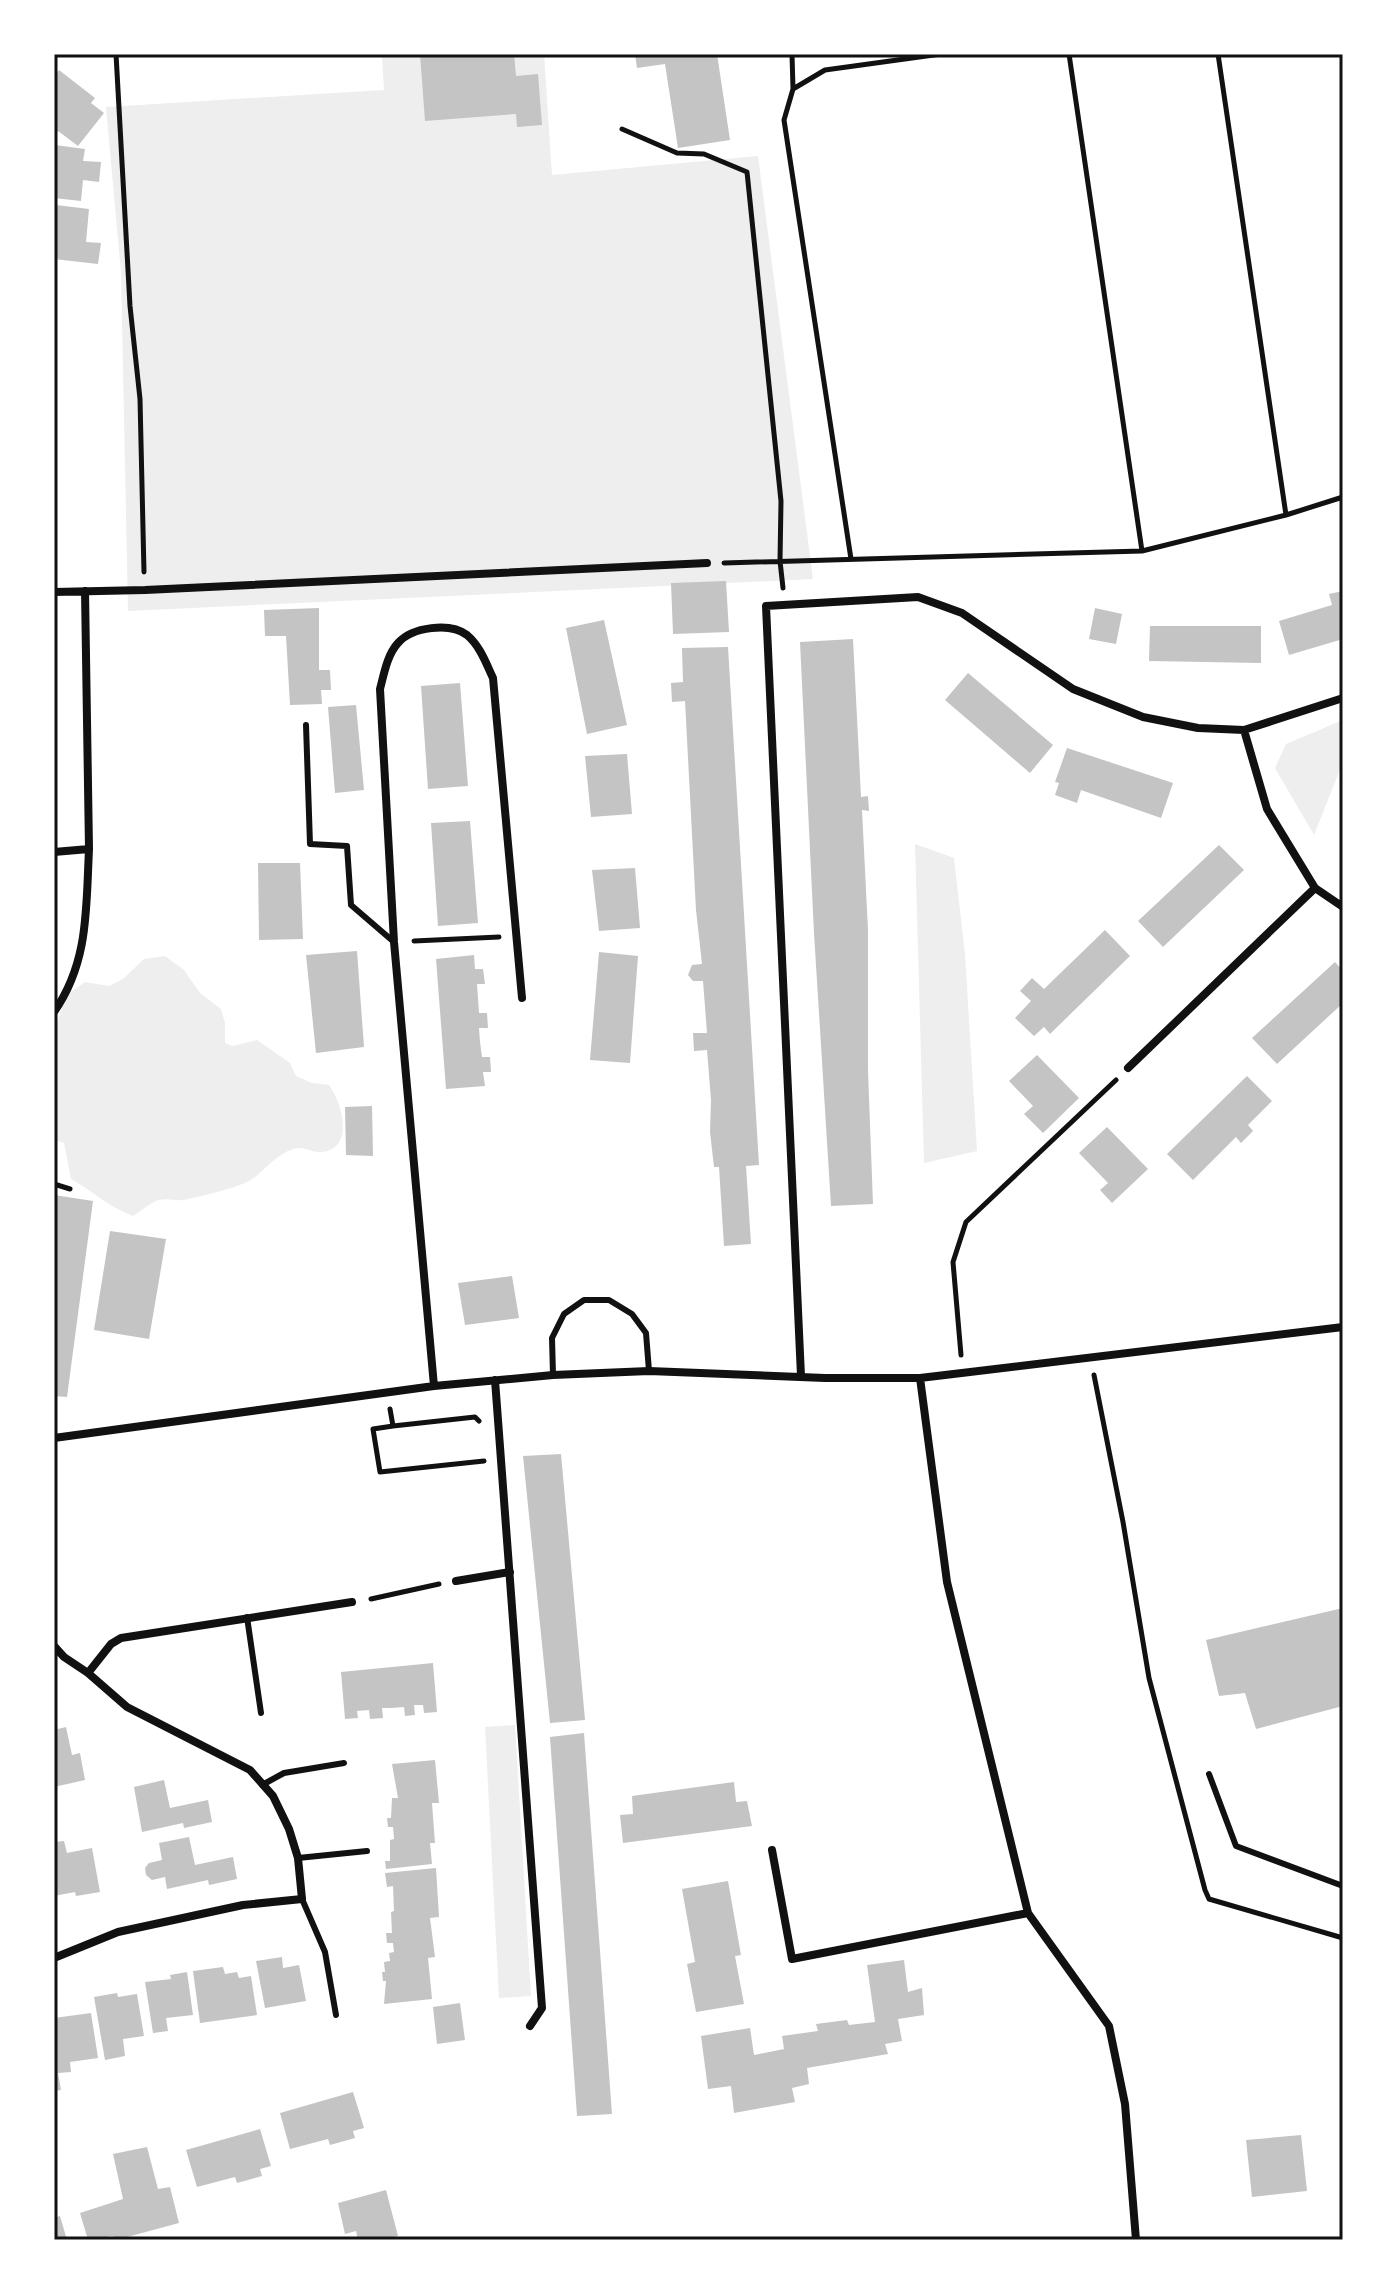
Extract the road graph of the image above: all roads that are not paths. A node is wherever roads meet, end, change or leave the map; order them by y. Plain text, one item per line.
1 (707, 563) road end
2 (85, 591) junction
3 (54, 592) edge
4 (1343, 698) edge
5 (306, 725) dead end
6 (1244, 730) junction
7 (89, 849) junction
8 (54, 852) edge
9 (1315, 888) junction
10 (1343, 907) edge
11 (394, 942) junction
12 (522, 998) dead end
13 (54, 1012) edge
14 (1128, 1068) road end
15 (1343, 1327) edge
16 (649, 1371) junction
17 (553, 1375) junction
18 (801, 1376) junction
19 (920, 1378) junction
20 (495, 1380) junction
21 (434, 1386) junction
22 (54, 1438) edge
23 (510, 1572) junction
24 (456, 1581) road end
25 (352, 1602) road end
26 (247, 1617) junction
27 (54, 1646) edge
28 (88, 1673) junction
29 (261, 1713) dead end
30 (344, 1763) dead end
31 (1209, 1774) dead end
32 (262, 1785) junction
33 (772, 1850) dead end
34 (367, 1851) dead end
35 (298, 1858) junction
36 (1343, 1886) edge
37 (302, 1899) junction
38 (1028, 1913) junction
39 (54, 1958) edge
40 (336, 2015) dead end
41 (530, 2026) dead end
42 (1136, 2240) edge

1 - 2 street
2 - 3 street
2 - 7 street
4 - 6 street
5 - 11 lane
6 - 9 street
6 - 18 street
7 - 8 street
7 - 13 street
9 - 10 street
9 - 14 street
11 - 12 street
11 - 21 street
15 - 19 street
16 - 17 street
16 - 17 lane
16 - 18 street
17 - 20 street
18 - 19 street
19 - 38 street
20 - 21 street
20 - 23 street
21 - 22 street
23 - 24 street
23 - 41 street
25 - 26 street
26 - 28 street
26 - 29 lane
27 - 28 street
28 - 32 street
30 - 32 lane
31 - 36 lane
32 - 35 street
33 - 38 street
34 - 35 lane
35 - 37 street
37 - 39 street
37 - 40 lane
38 - 42 street

